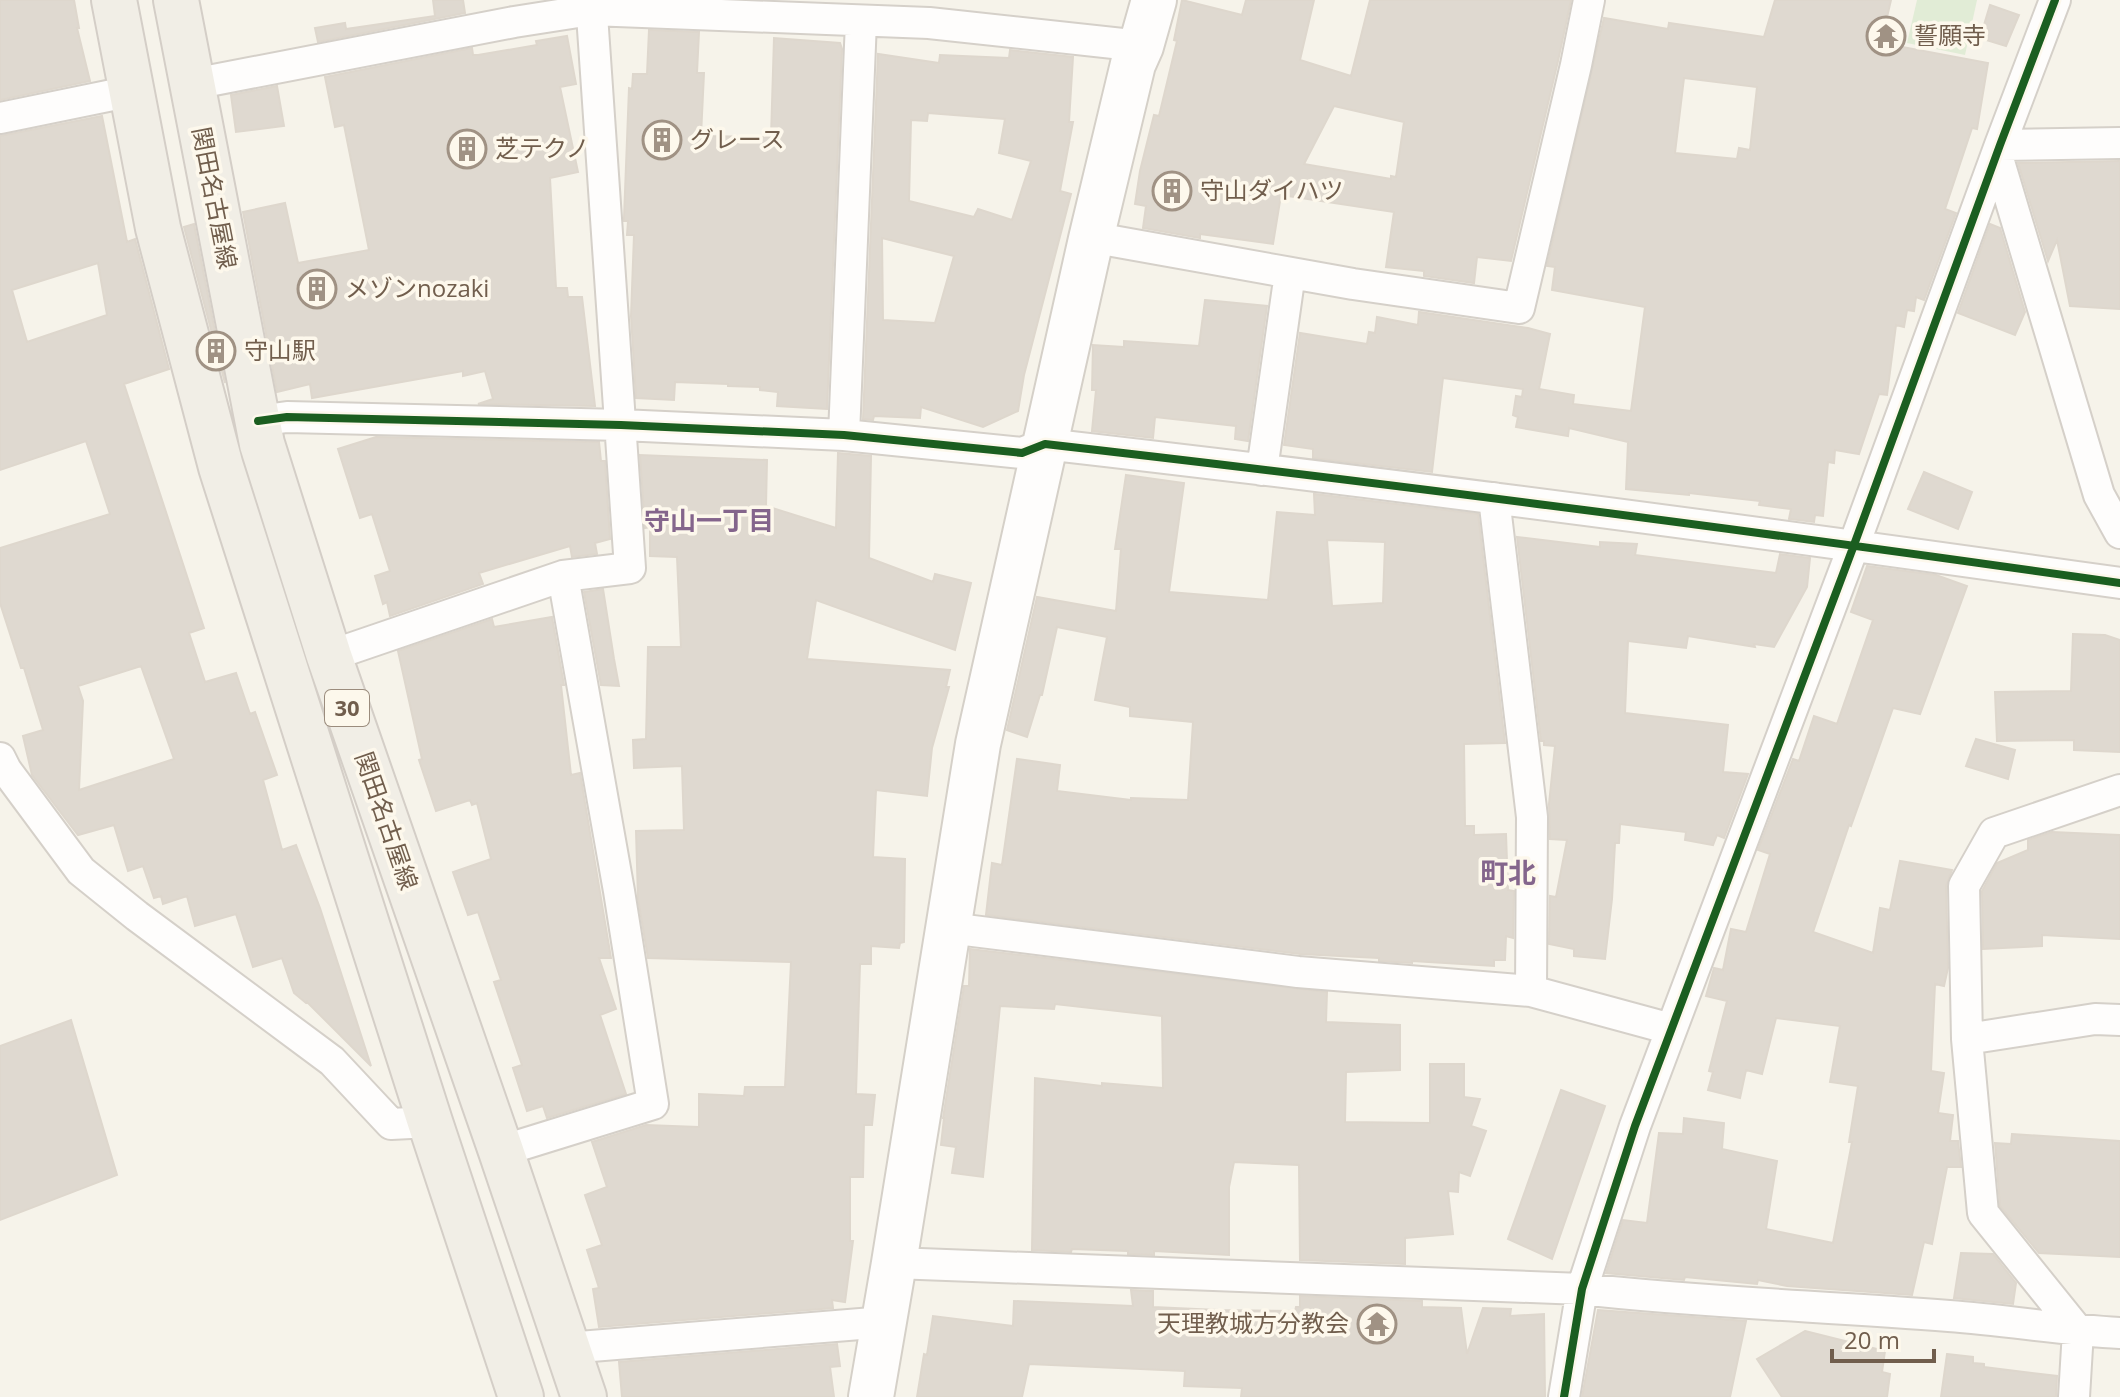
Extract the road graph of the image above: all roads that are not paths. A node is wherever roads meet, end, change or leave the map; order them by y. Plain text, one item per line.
1 (114, 0) edge
2 (176, 0) edge
3 (1154, 0) edge
4 (1589, 0) edge
5 (2055, 0) edge
6 (591, 5) edge
7 (861, 21) junction
8 (1141, 46) junction
9 (193, 84) junction
10 (132, 91) junction
11 (0, 118) edge
12 (2120, 143) edge
13 (1998, 150) junction
14 (1091, 239) junction
15 (1290, 273) junction
16 (258, 421) junction
17 (621, 425) junction
18 (844, 435) junction
19 (1045, 444) junction
20 (1262, 470) junction
21 (1494, 498) junction
22 (2120, 533) edge
23 (1854, 545) junction
24 (563, 576) junction
25 (2120, 583) edge
26 (329, 656) junction
27 (0, 758) edge
28 (2120, 790) edge
29 (949, 928) junction
30 (1531, 991) junction
31 (2120, 1020) edge
32 (1671, 1029) junction
33 (1967, 1039) junction
34 (430, 1122) junction
35 (501, 1151) junction
36 (894, 1263) junction
37 (1582, 1289) junction
38 (885, 1322) junction
39 (2078, 1331) junction
40 (2120, 1333) edge
41 (567, 1348) junction
42 (521, 1397) edge
43 (584, 1397) edge
44 (871, 1397) edge
45 (1564, 1397) edge
46 (2074, 1397) edge

1 - 10 main road, 関田名古屋線 / 30
2 - 9 main road, 関田名古屋線 / 30
3 - 8 street
4 - 15 street
5 - 13 street
6 - 7 street
6 - 9 street
6 - 17 street
7 - 8 street
7 - 18 street
8 - 14 street
9 - 16 main road, 関田名古屋線 / 30
10 - 11 street
10 - 34 main road, 関田名古屋線 / 30
12 - 13 street
13 - 22 street
13 - 23 street
14 - 15 street
14 - 19 street
15 - 20 street
16 - 17 street
16 - 26 main road, 関田名古屋線 / 30
17 - 18 street
17 - 24 street
18 - 19 street
19 - 20 street
19 - 29 street
20 - 21 street
21 - 23 street
21 - 30 street
23 - 25 street
23 - 32 street
24 - 26 street
24 - 35 street
26 - 35 main road, 関田名古屋線 / 30
27 - 34 street
28 - 33 street
29 - 30 street
29 - 36 street
30 - 32 street
31 - 33 street
32 - 37 street
33 - 39 street
34 - 42 main road, 関田名古屋線 / 30
35 - 41 main road, 関田名古屋線 / 30
36 - 37 street
36 - 38 street
37 - 39 street
37 - 45 street
38 - 41 street
38 - 44 street
39 - 40 street
39 - 46 street
41 - 43 main road, 関田名古屋線 / 30

